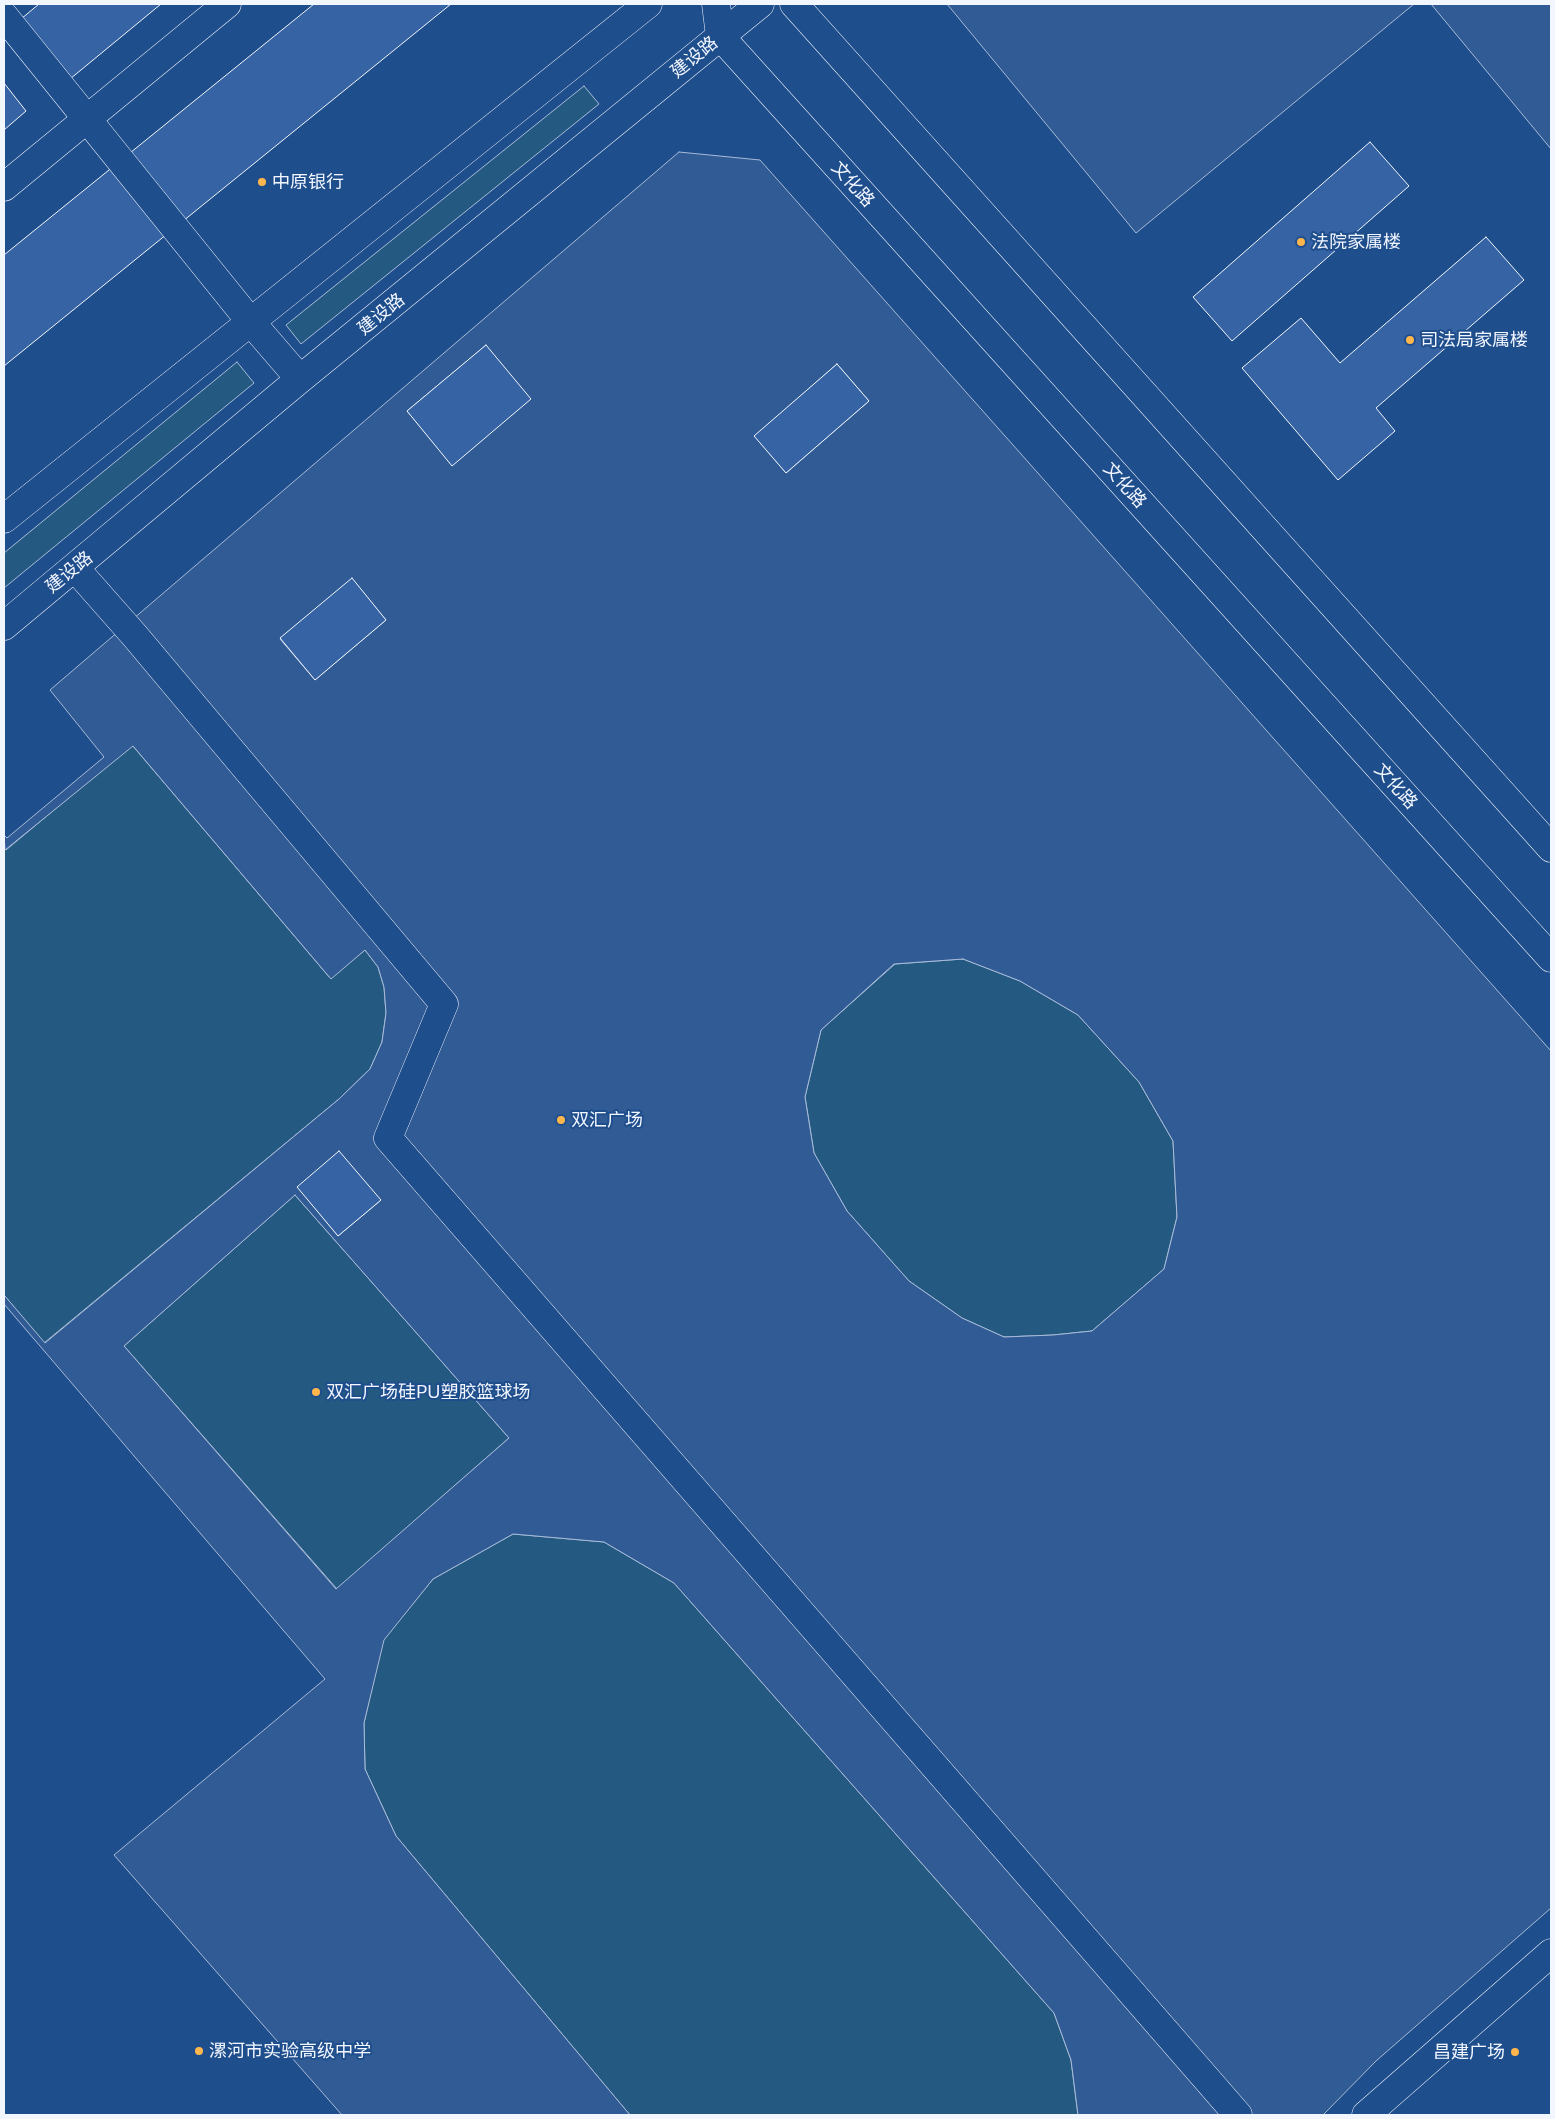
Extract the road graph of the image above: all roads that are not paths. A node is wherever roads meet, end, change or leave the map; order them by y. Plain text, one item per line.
1 (227, 4) edge
2 (648, 4) edge
3 (716, 4) edge
4 (760, 4) edge
5 (794, 4) edge
6 (4, 16) edge
7 (720, 36) junction
8 (87, 119) junction
9 (4, 187) edge
10 (250, 321) junction
11 (300, 380) junction
12 (4, 519) edge
13 (75, 568) junction
14 (4, 626) edge
15 (1551, 848) edge
16 (1551, 958) edge
17 (1551, 1953) edge
18 (1238, 2115) edge
19 (1366, 2115) edge

1 - 8 street
2 - 10 street
3 - 7 street
4 - 7 street, 建设路
5 - 15 street
6 - 8 street
7 - 11 street, 建设路
7 - 16 street, 文化路
8 - 9 street
8 - 10 street
10 - 11 street
10 - 12 street
11 - 13 street, 建设路
13 - 14 street, 建设路
13 - 18 street
17 - 19 street

